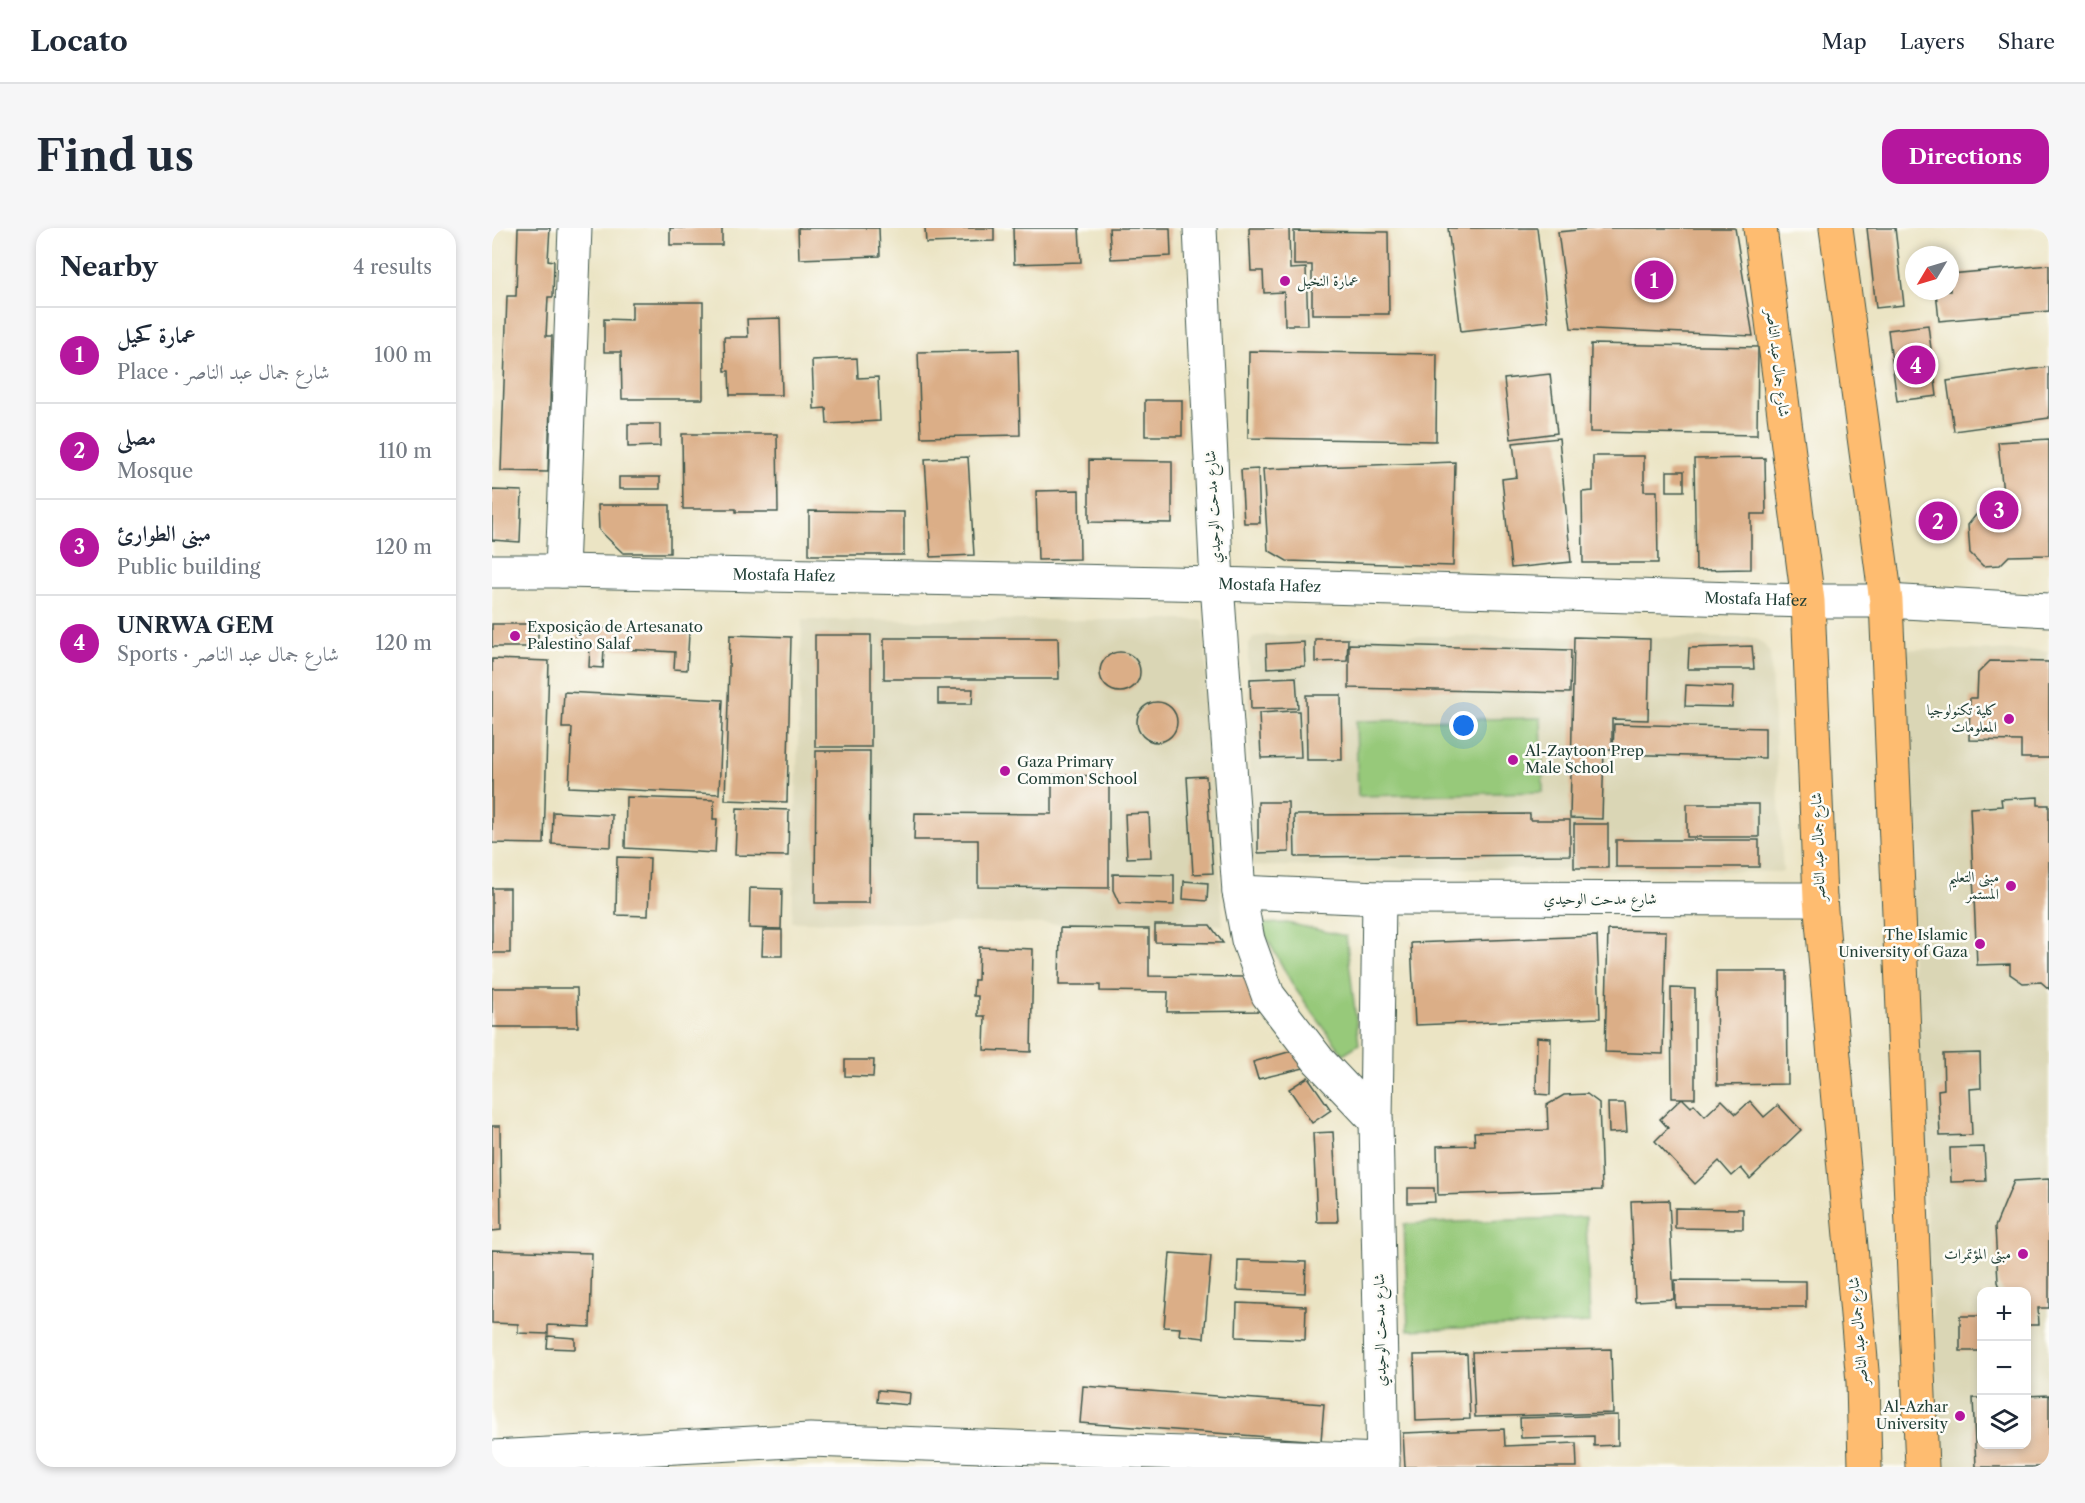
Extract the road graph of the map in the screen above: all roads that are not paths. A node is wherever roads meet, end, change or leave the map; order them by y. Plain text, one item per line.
1 (575, 228) edge
2 (1200, 228) edge
3 (1760, 228) edge
4 (1836, 228) edge
5 (562, 571) junction
6 (492, 572) edge
7 (1217, 584) junction
8 (1808, 601) junction
9 (1886, 601) junction
10 (2049, 610) edge
11 (1239, 892) junction
12 (1379, 898) junction
13 (1820, 899) junction
14 (1376, 1121) junction
15 (492, 1457) edge
16 (1383, 1463) edge
17 (1865, 1467) edge
18 (1922, 1467) edge

1 - 5 street
2 - 7 street, شارع مدحت الوحيدي
3 - 8 main road, شارع جمال عبد الناصر
4 - 9 main road
5 - 6 street, Mostafa Hafez
5 - 7 street, Mostafa Hafez
7 - 8 street, Mostafa Hafez
7 - 11 street, شارع مدحت الوحيدي
8 - 9 street, Mostafa Hafez
8 - 13 main road, شارع جمال عبد الناصر
9 - 10 street, Mostafa Hafez
9 - 18 main road
11 - 12 street, شارع مدحت الوحيدي
11 - 14 street, شارع مدحت الوحيدي
12 - 13 street, شارع مدحت الوحيدي
12 - 14 street, شارع مدحت الوحيدي
13 - 17 main road, شارع جمال عبد الناصر
14 - 16 street, شارع مدحت الوحيدي
15 - 16 street

